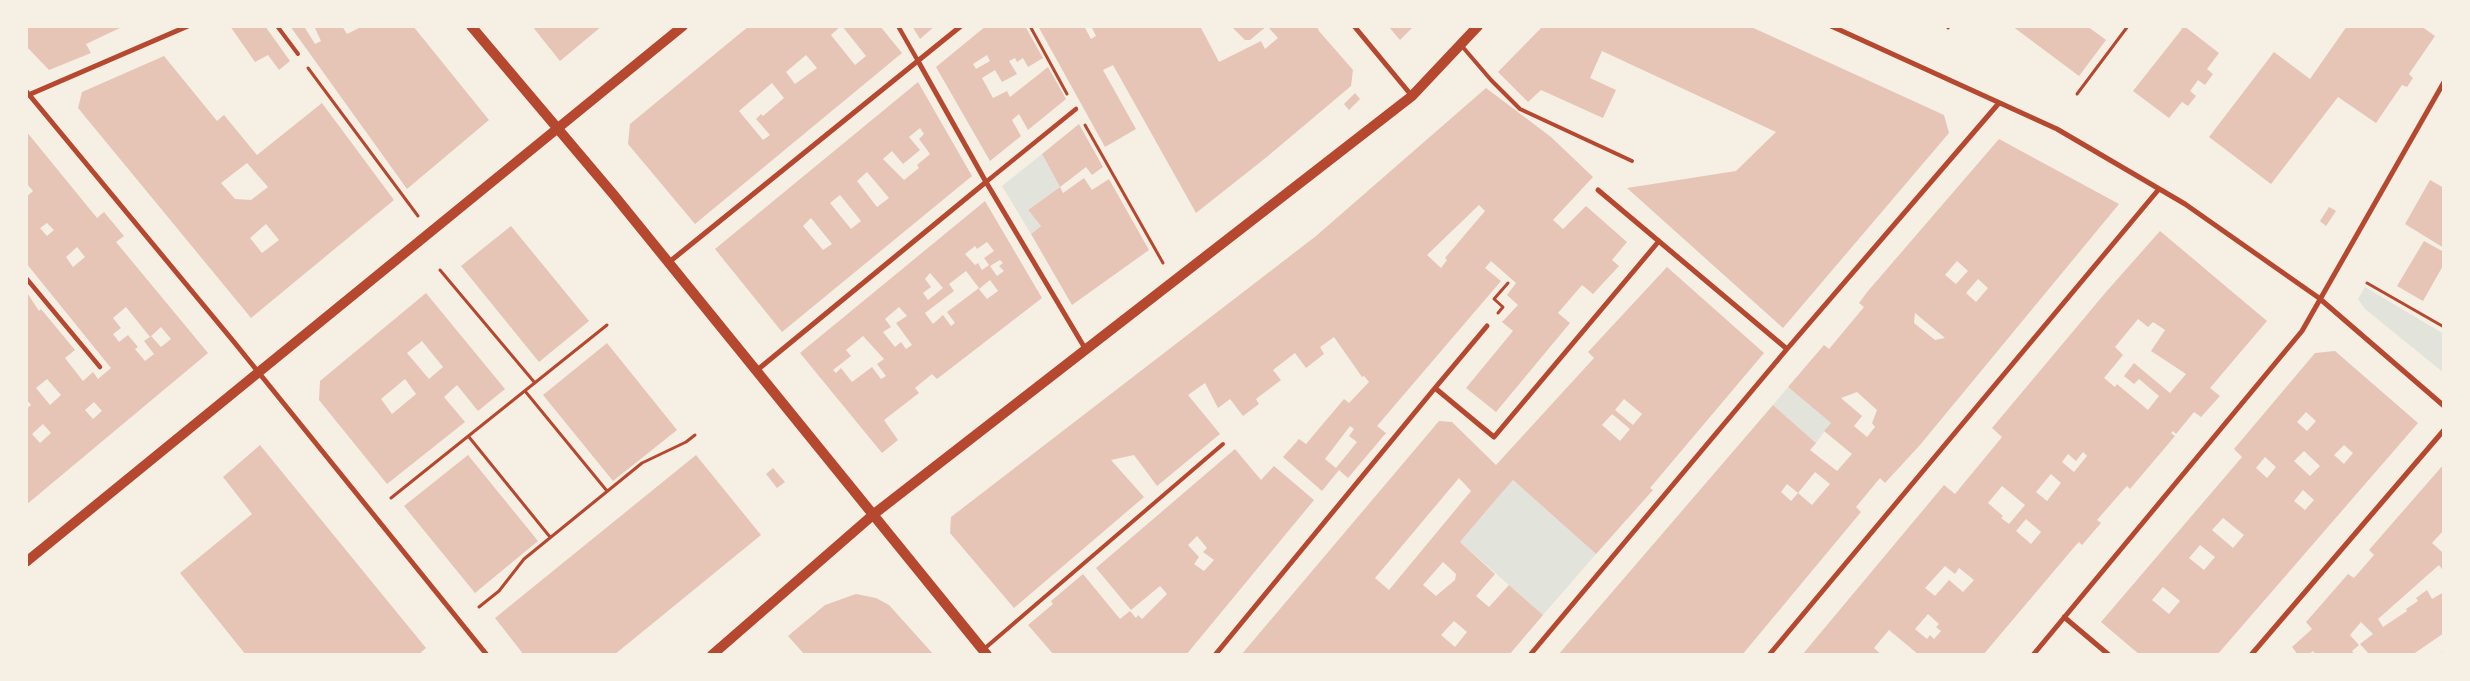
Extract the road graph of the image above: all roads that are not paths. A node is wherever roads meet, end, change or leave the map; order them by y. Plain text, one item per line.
1 (188, 26) edge
2 (277, 26) edge
3 (472, 26) edge
4 (682, 26) edge
5 (898, 26) edge
6 (962, 26) edge
7 (1354, 26) edge
8 (1478, 26) edge
9 (1831, 26) edge
10 (1461, 45) junction
11 (298, 54) road end
12 (918, 61) junction
13 (2444, 82) edge
14 (28, 94) edge
15 (1412, 96) junction
16 (1999, 103) junction
17 (1076, 109) road end
18 (557, 130) junction
19 (1632, 161) dead end
20 (986, 182) junction
21 (2160, 189) junction
22 (1598, 190) dead end
23 (1659, 241) junction
24 (668, 263) junction
25 (26, 278) edge
26 (2319, 298) junction
27 (1487, 326) road end
28 (1787, 349) junction
29 (1086, 350) junction
30 (100, 367) dead end
31 (756, 371) junction
32 (259, 373) junction
33 (1435, 388) junction
34 (2444, 406) edge
35 (2444, 430) edge
36 (1224, 444) dead end
37 (874, 514) junction
38 (26, 562) edge
39 (2064, 617) junction
40 (985, 652) edge
41 (487, 655) edge
42 (712, 655) edge
43 (1215, 655) edge
44 (1530, 655) edge
45 (1769, 655) edge
46 (2032, 655) edge
47 (2109, 655) edge
48 (2251, 655) edge

1 - 14 street
2 - 11 lane
3 - 18 main road
4 - 18 main road
5 - 12 street
6 - 12 street
7 - 15 street
8 - 10 main road
9 - 16 street
10 - 15 main road
10 - 19 lane
12 - 20 street
12 - 24 street
13 - 26 street
14 - 32 street
15 - 29 main road
16 - 21 street
16 - 28 street
17 - 20 street
18 - 24 main road
18 - 32 main road
20 - 29 street
20 - 31 street
21 - 26 street
21 - 45 street
22 - 23 street
23 - 28 street
23 - 33 street
24 - 31 main road
25 - 30 street
26 - 34 street
26 - 39 street
27 - 33 street
28 - 44 street
29 - 37 main road
31 - 37 main road
32 - 38 main road
32 - 41 street
33 - 43 street
35 - 48 street
36 - 40 lane
37 - 40 main road
37 - 42 main road
39 - 46 street
39 - 47 street

